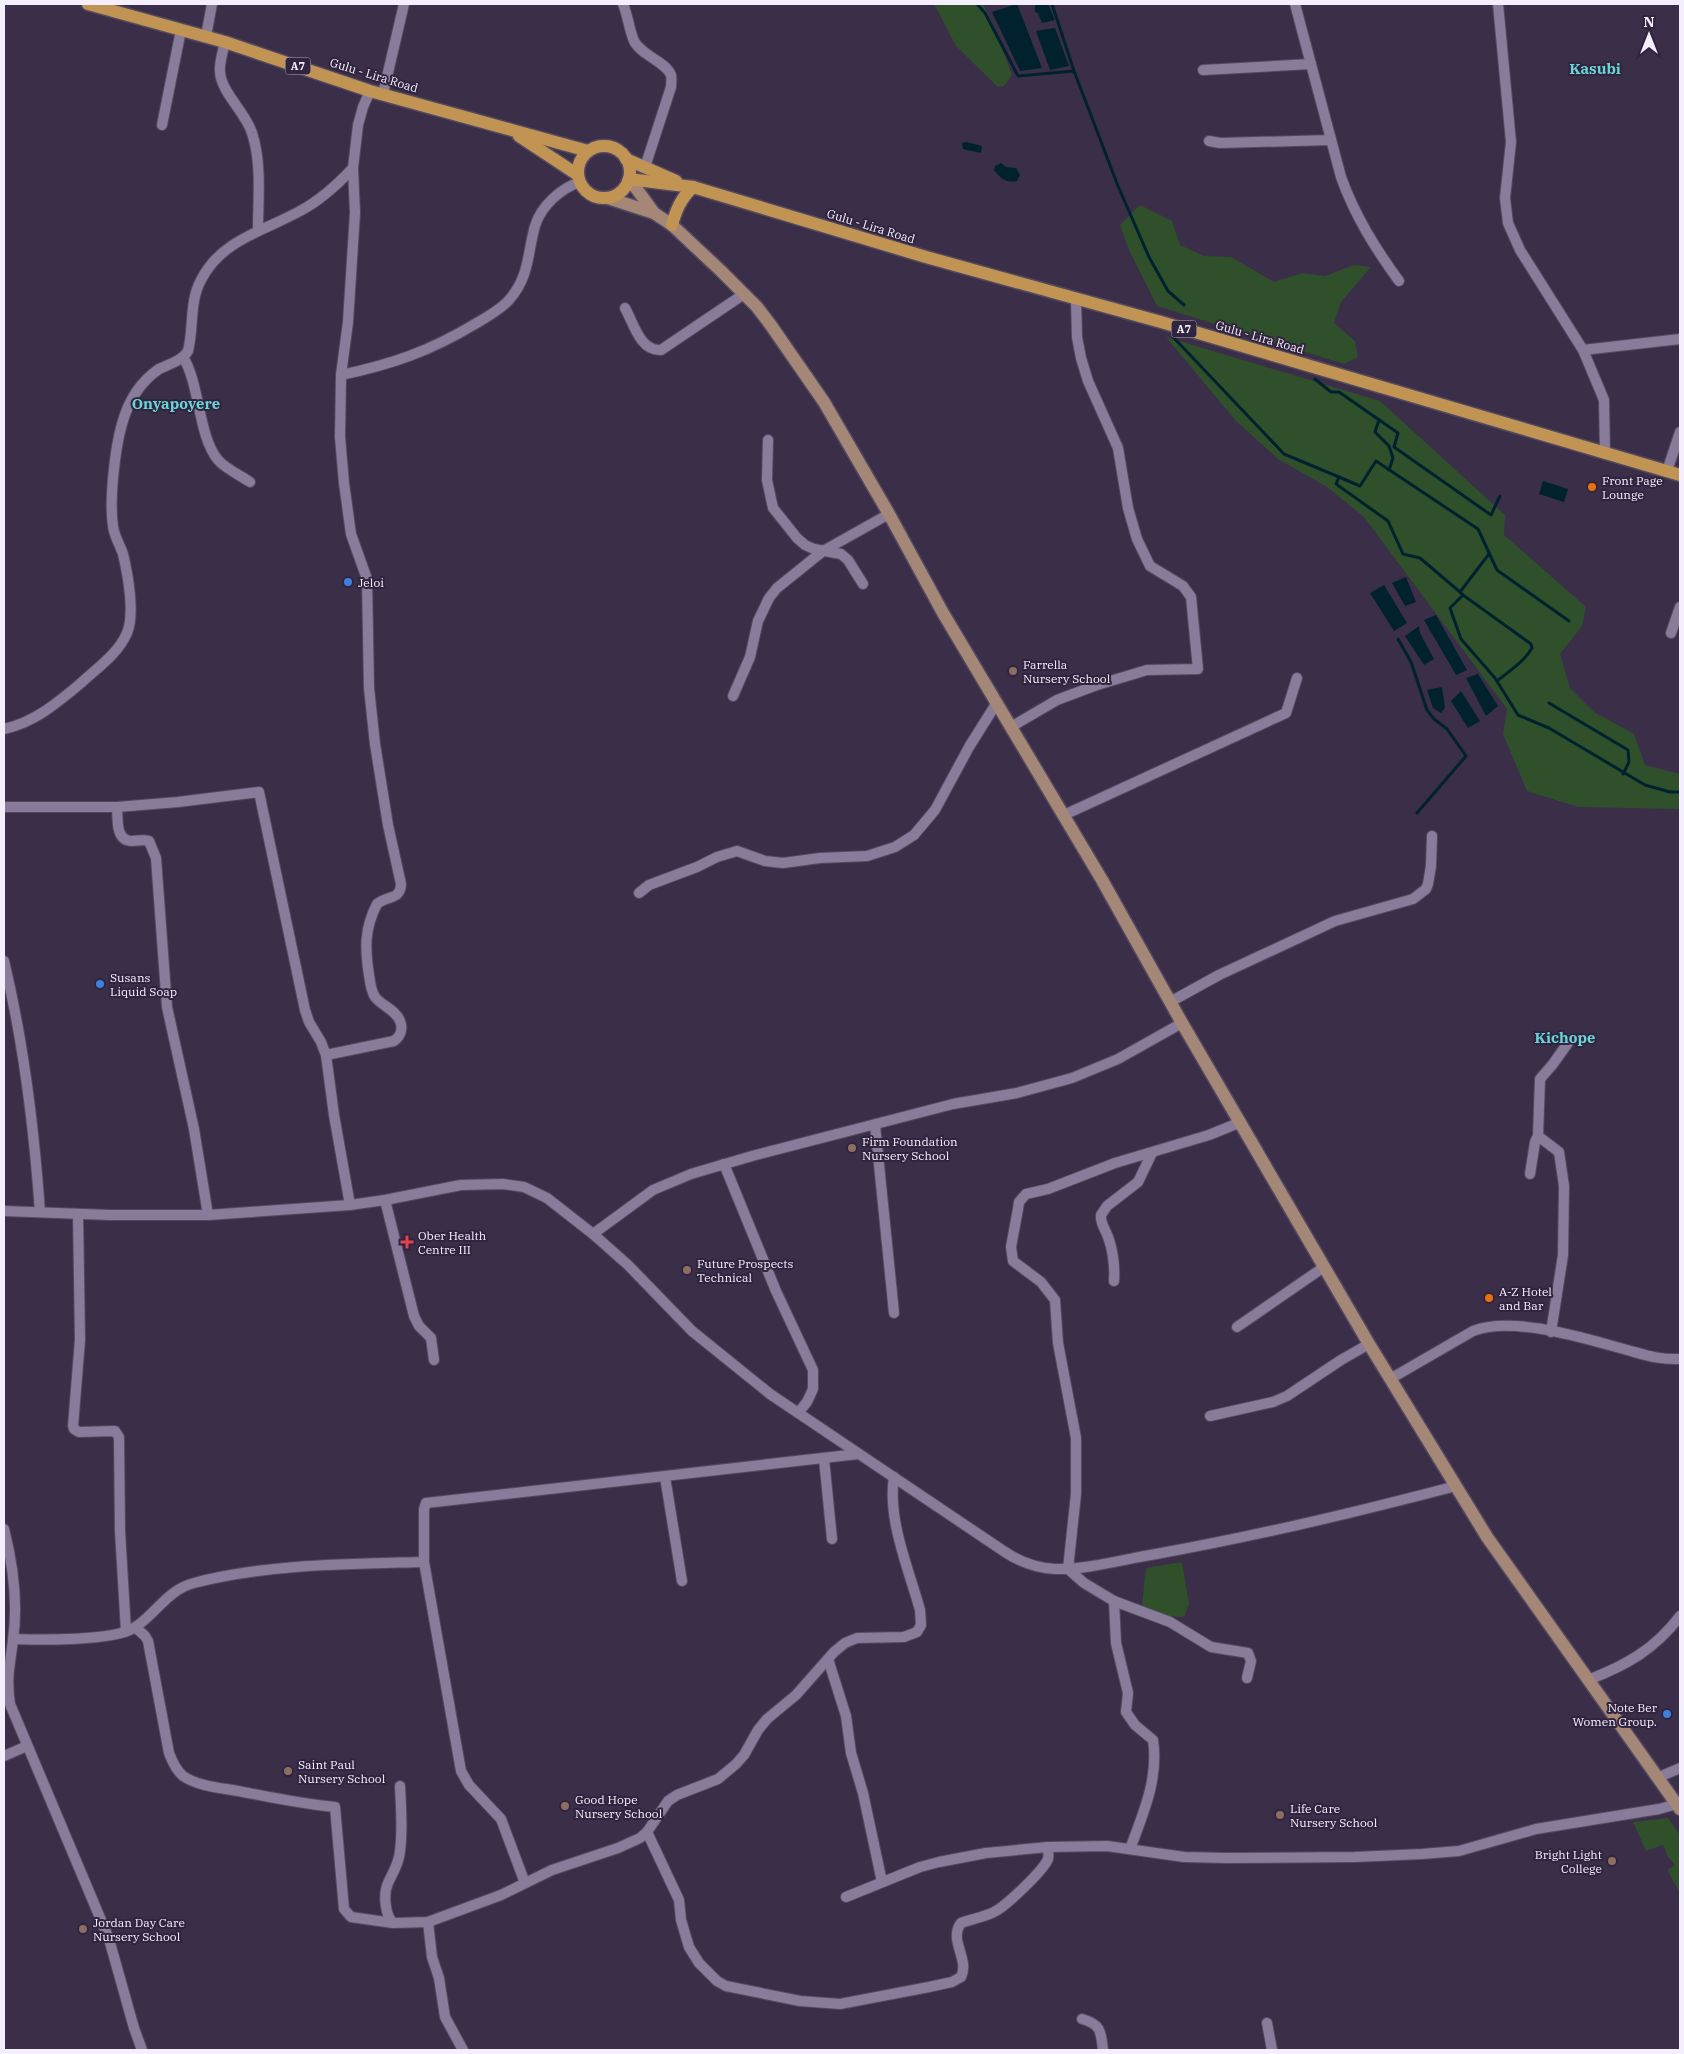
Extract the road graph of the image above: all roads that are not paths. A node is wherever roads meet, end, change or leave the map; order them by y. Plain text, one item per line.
1 (88, 4) edge
2 (212, 4) edge
3 (404, 4) edge
4 (623, 4) edge
5 (1295, 4) edge
6 (1498, 4) edge
7 (103, 6) edge
8 (181, 30) junction
9 (206, 36) junction
10 (224, 42) junction
11 (1311, 64) junction
12 (1203, 70) dead end
13 (370, 91) junction
14 (383, 94) junction
15 (162, 125) dead end
16 (508, 128) junction
17 (1331, 140) junction
18 (1209, 141) dead end
19 (588, 151) junction
20 (626, 160) junction
21 (645, 167) junction
22 (353, 168) junction
23 (579, 179) junction
24 (628, 180) junction
25 (690, 187) junction
26 (608, 198) junction
27 (654, 213) junction
28 (672, 225) junction
29 (258, 230) junction
30 (1399, 281) dead end
31 (744, 294) junction
32 (1076, 299) junction
33 (625, 308) dead end
34 (1680, 339) edge
35 (1583, 350) junction
36 (183, 357) junction
37 (342, 375) junction
38 (1680, 432) edge
39 (768, 440) dead end
40 (1606, 454) junction
41 (1667, 471) junction
42 (1680, 475) edge
43 (250, 482) dead end
44 (889, 514) junction
45 (823, 551) junction
46 (863, 584) dead end
47 (1680, 607) edge
48 (1672, 633) dead end
49 (1297, 678) dead end
50 (733, 696) dead end
51 (996, 704) junction
52 (1011, 727) junction
53 (4, 729) edge
54 (117, 807) junction
55 (4, 808) edge
56 (1064, 815) junction
57 (1432, 836) dead end
58 (639, 893) dead end
59 (4, 962) edge
60 (1170, 1002) junction
61 (1182, 1023) junction
62 (1570, 1040) dead end
63 (326, 1055) junction
64 (1240, 1122) junction
65 (875, 1125) junction
66 (1538, 1136) junction
67 (1152, 1153) junction
68 (724, 1164) junction
69 (1530, 1174) dead end
70 (385, 1200) junction
71 (350, 1205) junction
72 (4, 1211) edge
73 (40, 1212) junction
74 (78, 1214) junction
75 (208, 1215) junction
76 (593, 1234) junction
77 (1324, 1267) junction
78 (1114, 1281) dead end
79 (894, 1313) dead end
80 (1237, 1327) dead end
81 (1551, 1332) junction
82 (1369, 1344) junction
83 (1680, 1359) edge
84 (434, 1360) dead end
85 (1390, 1379) junction
86 (798, 1413) junction
87 (1210, 1416) dead end
88 (858, 1454) junction
89 (824, 1459) junction
90 (665, 1477) junction
91 (894, 1477) junction
92 (1456, 1486) junction
93 (4, 1529) edge
94 (832, 1539) dead end
95 (424, 1562) junction
96 (1068, 1569) junction
97 (682, 1581) dead end
98 (1114, 1601) junction
99 (1680, 1616) edge
100 (130, 1629) junction
101 (14, 1639) junction
102 (828, 1659) junction
103 (1248, 1678) dead end
104 (1588, 1680) junction
105 (27, 1746) junction
106 (4, 1756) edge
107 (1680, 1768) edge
108 (1660, 1777) junction
109 (400, 1786) dead end
110 (1679, 1806) edge
111 (646, 1832) junction
112 (1048, 1847) junction
113 (1130, 1849) junction
114 (882, 1882) junction
115 (525, 1883) junction
116 (846, 1897) dead end
117 (428, 1922) junction
118 (393, 1923) junction
119 (1082, 2019) dead end
120 (1267, 2023) dead end
121 (142, 2050) edge
122 (463, 2050) edge
123 (1103, 2050) edge
124 (1272, 2050) edge

1 - 7 main road, Gulu - Lira Road / A7
2 - 9 street
3 - 14 street
4 - 21 street
5 - 11 street
6 - 35 street
7 - 8 main road, Gulu - Lira Road / A7
8 - 9 main road, Gulu - Lira Road / A7
8 - 15 street
9 - 10 main road, Gulu - Lira Road / A7
10 - 13 main road, Gulu - Lira Road / A7
10 - 29 street
11 - 12 street
11 - 17 street
13 - 14 main road, Gulu - Lira Road / A7
13 - 22 street
14 - 16 main road, Gulu - Lira Road / A7
16 - 19 main road, A7
16 - 23 main road, A7
17 - 18 street
17 - 30 street
19 - 20 main road, A7
19 - 23 main road
20 - 21 main road, A7
20 - 24 main road
21 - 25 main road, A7
22 - 29 street
22 - 37 street
23 - 26 main road, A7
23 - 37 street
24 - 25 main road, A7
24 - 26 main road
24 - 27 street
25 - 28 main road
25 - 32 main road, Gulu - Lira Road / A7
26 - 27 street
27 - 28 street
28 - 31 street
29 - 36 street
31 - 33 street
31 - 44 street
32 - 40 main road, Gulu - Lira Road / A7
32 - 52 street
34 - 35 street
35 - 40 street
36 - 43 street
36 - 53 street
37 - 63 street
38 - 41 street
39 - 45 street
40 - 41 main road, Gulu - Lira Road / A7
41 - 42 main road, Gulu - Lira Road / A7
44 - 45 street
44 - 51 street
45 - 46 street
45 - 50 street
47 - 48 street
49 - 56 street
51 - 52 street
51 - 58 street
52 - 56 street
54 - 55 street
54 - 63 street
54 - 75 street
56 - 60 street
57 - 60 street
59 - 73 street
60 - 61 street
61 - 64 street
61 - 65 street
62 - 66 street
63 - 71 street
64 - 67 street
64 - 77 street
65 - 68 street
65 - 79 street
66 - 69 street
66 - 81 street
67 - 78 street
67 - 96 street
68 - 76 street
68 - 86 street
70 - 71 street
70 - 76 street
70 - 84 street
71 - 75 street
72 - 73 street
73 - 74 street
74 - 75 street
74 - 100 street
76 - 86 street
77 - 80 street
77 - 82 street
81 - 83 street
81 - 85 street
82 - 85 street
82 - 87 street
85 - 92 street
86 - 88 street
88 - 89 street
88 - 91 street
89 - 90 street
89 - 94 street
90 - 95 street
90 - 97 street
91 - 96 street
91 - 102 street
92 - 96 street
92 - 104 street
93 - 101 street
95 - 100 street
95 - 115 street
96 - 98 street
98 - 103 street
98 - 113 street
99 - 104 street
100 - 101 street
100 - 118 street
101 - 105 street
102 - 111 street
102 - 114 street
104 - 108 street
105 - 106 street
105 - 121 street
107 - 108 street
108 - 110 street
109 - 118 street
110 - 113 street
111 - 112 street
111 - 115 street
112 - 113 street
112 - 114 street
114 - 116 street
115 - 117 street
117 - 118 street
117 - 122 street
119 - 123 street
120 - 124 street

